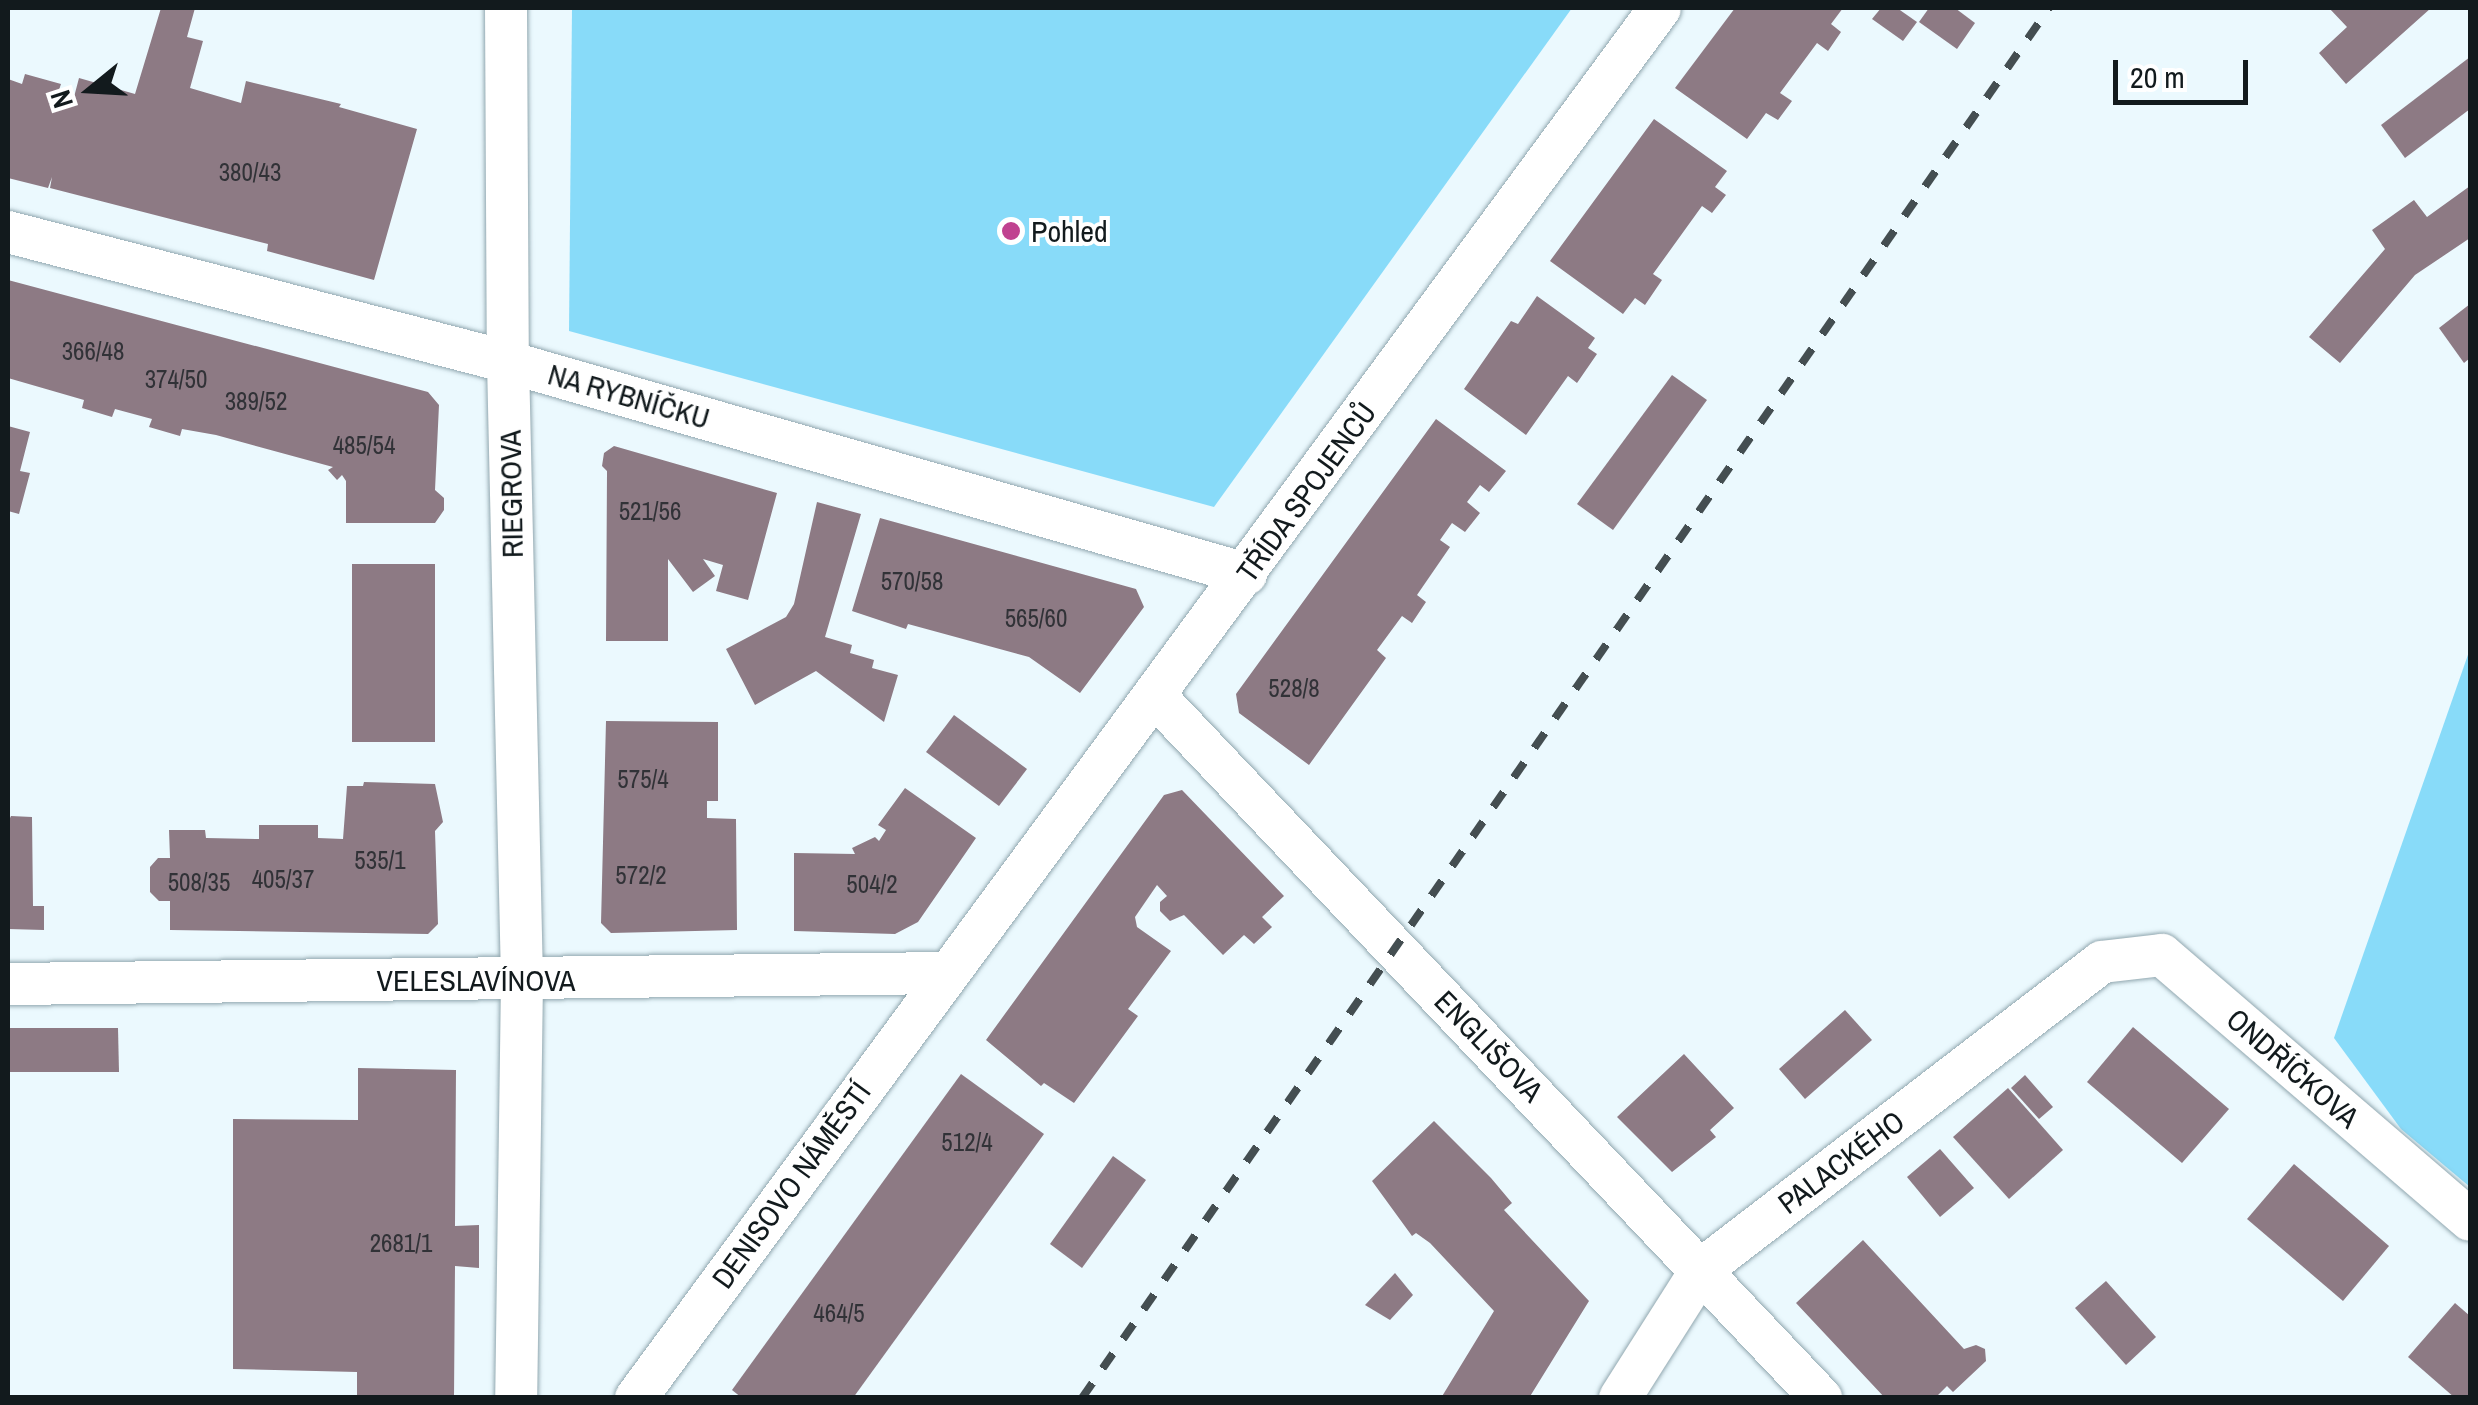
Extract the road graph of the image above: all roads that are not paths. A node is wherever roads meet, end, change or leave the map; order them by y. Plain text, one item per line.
1 (506, 8) edge
2 (1660, 8) edge
3 (8, 232) edge
4 (508, 362) junction
5 (1246, 574) junction
6 (1155, 696) junction
7 (2102, 962) joint
8 (945, 973) junction
9 (522, 980) junction
10 (8, 984) edge
11 (2470, 1220) edge
12 (1702, 1269) junction
13 (516, 1398) edge
14 (636, 1398) edge
15 (1620, 1398) edge
16 (1822, 1398) edge

1 - 4 street, RIEGROVA
2 - 5 street, TŘÍDA SPOJENCŮ
3 - 4 street, NA RYBNÍČKU
4 - 5 street, NA RYBNÍČKU
4 - 9 street, RIEGROVA
5 - 6 street, TŘÍDA SPOJENCŮ
6 - 8 street, TŘÍDA SPOJENCŮ
6 - 12 street, ENGLIŠOVA
7 - 11 street, ONDŘÍČKOVA
7 - 12 street, PALACKÉHO
8 - 9 street, VELESLAVÍNOVA
8 - 14 street, DENISOVO NÁMĚSTÍ
9 - 10 street, VELESLAVÍNOVA
9 - 13 street, RIEGROVA
12 - 15 street, PALACKÉHO
12 - 16 street, ENGLIŠOVA

